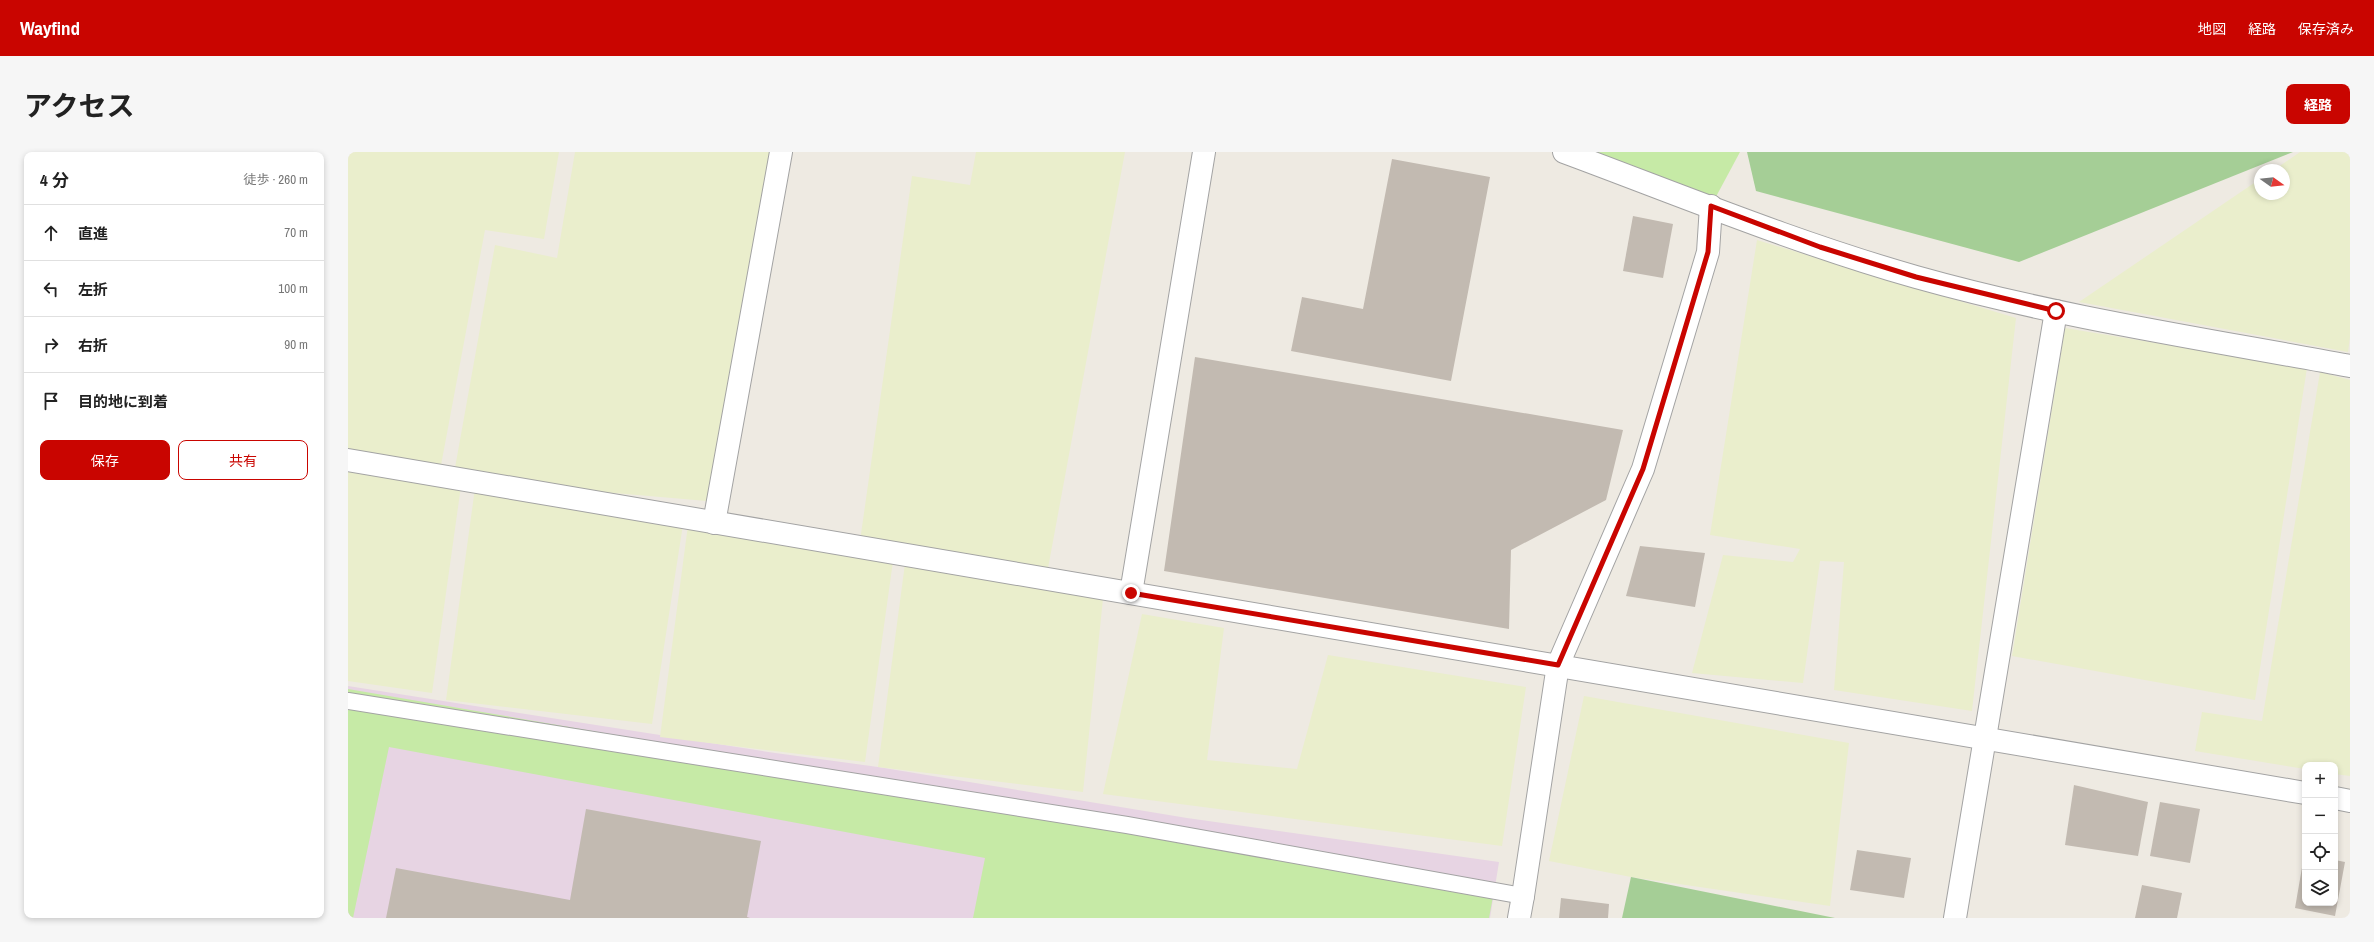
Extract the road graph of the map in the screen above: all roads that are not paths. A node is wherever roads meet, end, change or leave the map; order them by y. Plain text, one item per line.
1 (781, 152) edge
2 (1204, 152) edge
3 (1564, 152) edge
4 (1711, 206) junction
5 (2056, 311) junction
6 (2350, 366) edge
7 (348, 460) edge
8 (714, 523) junction
9 (1131, 593) junction
10 (1558, 665) junction
11 (348, 702) edge
12 (1984, 738) junction
13 (2302, 792) edge
14 (2338, 799) edge
15 (2350, 801) edge
16 (1523, 896) junction
17 (1519, 918) edge
18 (1955, 918) edge

1 - 8 street
2 - 9 street
3 - 4 street
4 - 5 street
4 - 10 street
5 - 6 street
5 - 12 street
7 - 8 street
8 - 9 street
9 - 10 street
10 - 12 street
10 - 16 street
11 - 16 lane
12 - 13 street
12 - 18 street
14 - 15 street
16 - 17 street

